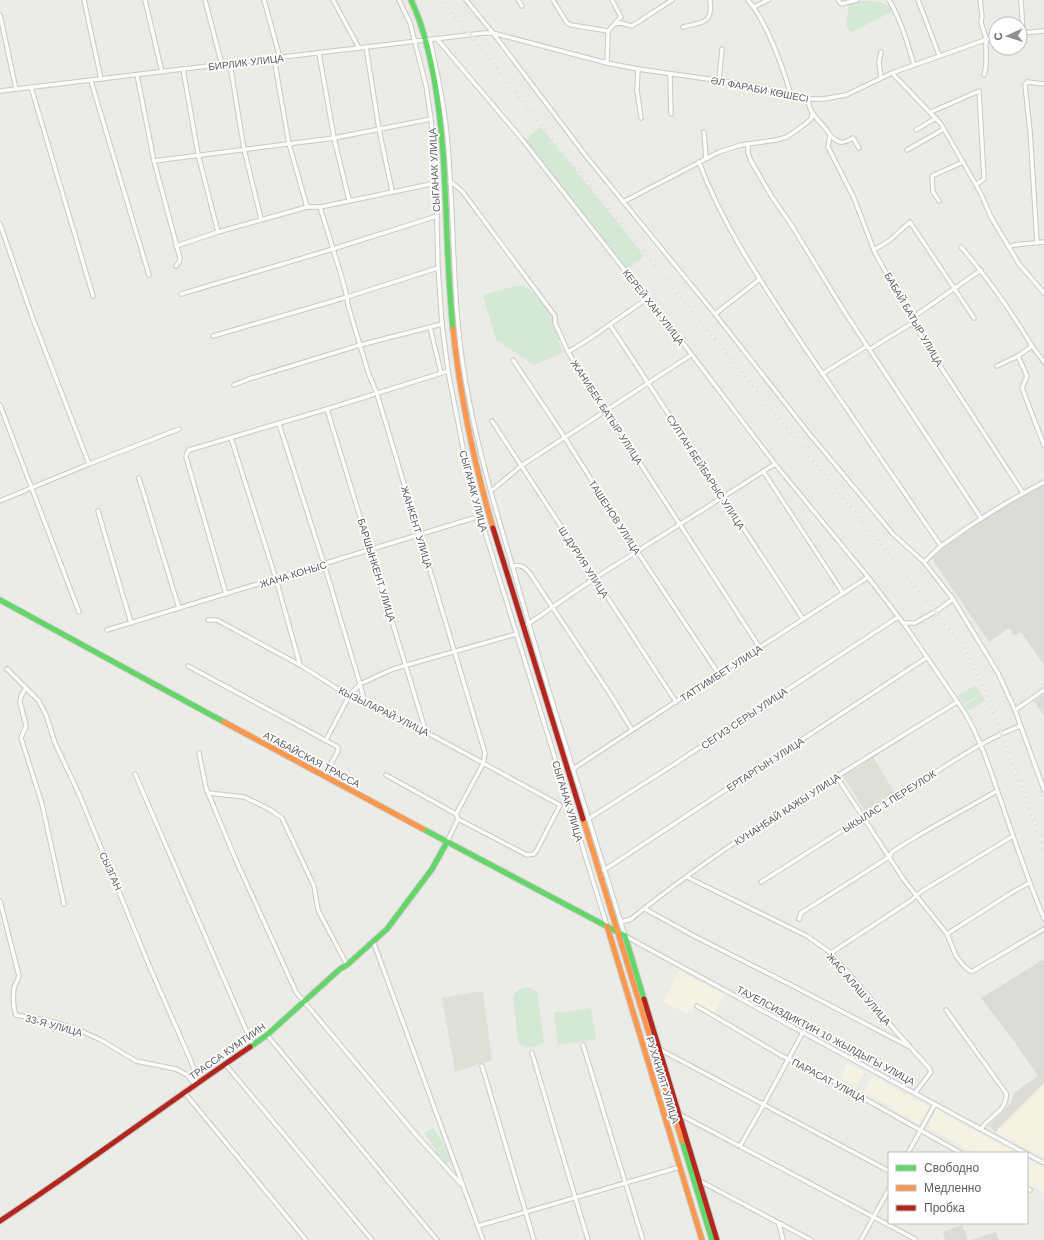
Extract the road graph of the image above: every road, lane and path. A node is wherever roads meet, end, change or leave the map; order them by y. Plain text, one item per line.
1 (84, 0) edge
2 (145, 0) edge
3 (205, 0) edge
4 (264, 0) edge
5 (333, 0) edge
6 (399, 0) edge
7 (406, 0) edge
8 (410, 0) edge
9 (466, 0) edge
10 (518, 0) edge
11 (553, 0) edge
12 (612, 0) edge
13 (672, 0) edge
14 (710, 0) edge
15 (748, 0) edge
16 (768, 0) edge
17 (838, 0) edge
18 (857, 0) edge
19 (889, 0) edge
20 (918, 0) edge
21 (980, 0) edge
22 (1021, 0) edge
23 (522, 6) dead end
24 (754, 7) junction
25 (0, 15) edge
26 (1021, 16) edge
27 (615, 24) junction
28 (683, 27) dead end
29 (608, 31) junction
30 (1044, 31) edge
31 (1028, 32) edge
32 (493, 33) junction
33 (437, 39) junction
34 (986, 39) junction
35 (426, 40) junction
36 (415, 41) junction
37 (366, 47) junction
38 (359, 48) junction
39 (722, 48) dead end
40 (881, 52) dead end
41 (319, 53) junction
42 (939, 55) junction
43 (274, 58) junction
44 (280, 58) junction
45 (606, 63) junction
46 (230, 64) junction
47 (222, 65) junction
48 (914, 65) junction
49 (183, 69) junction
50 (638, 69) junction
51 (162, 72) junction
52 (892, 73) junction
53 (670, 74) junction
54 (137, 75) junction
55 (984, 75) dead end
56 (881, 78) junction
57 (101, 79) junction
58 (719, 80) junction
59 (91, 81) junction
60 (1044, 84) edge
61 (31, 87) junction
62 (16, 89) junction
63 (0, 91) edge
64 (791, 95) junction
65 (808, 98) junction
66 (930, 112) junction
67 (671, 114) dead end
68 (812, 114) junction
69 (641, 118) dead end
70 (936, 118) junction
71 (431, 119) junction
72 (378, 129) junction
73 (944, 129) junction
74 (916, 130) dead end
75 (704, 132) dead end
76 (830, 135) junction
77 (334, 138) junction
78 (289, 144) junction
79 (748, 144) junction
80 (859, 148) dead end
81 (244, 149) junction
82 (907, 150) dead end
83 (198, 154) junction
84 (706, 158) junction
85 (154, 161) junction
86 (699, 162) junction
87 (963, 162) junction
88 (450, 181) junction
89 (436, 183) junction
90 (976, 185) junction
91 (392, 191) junction
92 (348, 200) junction
93 (939, 201) dead end
94 (623, 202) junction
95 (307, 207) junction
96 (320, 207) junction
97 (437, 216) junction
98 (261, 219) junction
99 (0, 224) edge
100 (218, 232) junction
101 (1036, 242) junction
102 (1044, 242) edge
103 (176, 246) junction
104 (961, 247) dead end
105 (1008, 247) junction
106 (333, 249) junction
107 (874, 250) junction
108 (176, 266) dead end
109 (438, 268) junction
110 (981, 270) junction
111 (149, 275) dead end
112 (760, 279) junction
113 (954, 288) junction
114 (1044, 293) edge
115 (181, 294) dead end
116 (93, 296) dead end
117 (347, 297) junction
118 (648, 298) junction
119 (715, 314) junction
120 (974, 318) dead end
121 (913, 320) junction
122 (442, 324) junction
123 (610, 325) junction
124 (430, 327) junction
125 (213, 336) dead end
126 (360, 345) junction
127 (867, 346) junction
128 (1032, 346) junction
129 (870, 349) junction
130 (568, 352) junction
131 (691, 355) junction
132 (1018, 356) junction
133 (513, 360) dead end
134 (1044, 362) edge
135 (997, 366) dead end
136 (448, 371) junction
137 (441, 373) junction
138 (822, 374) junction
139 (648, 383) junction
140 (234, 385) dead end
141 (377, 394) junction
142 (0, 405) edge
143 (327, 409) junction
144 (606, 411) junction
145 (492, 421) dead end
146 (279, 424) junction
147 (179, 429) dead end
148 (231, 438) junction
149 (564, 438) junction
150 (1044, 445) edge
151 (88, 464) junction
152 (775, 464) junction
153 (521, 466) junction
154 (763, 471) junction
155 (139, 478) dead end
156 (1044, 482) edge
157 (32, 488) junction
158 (491, 491) junction
159 (1023, 493) junction
160 (722, 497) junction
161 (0, 501) edge
162 (98, 511) dead end
163 (480, 516) junction
164 (981, 518) junction
165 (679, 524) junction
166 (419, 535) junction
167 (940, 546) junction
168 (371, 549) junction
169 (637, 551) junction
170 (924, 562) junction
171 (324, 564) junction
172 (512, 566) junction
173 (868, 577) junction
174 (595, 578) junction
175 (276, 579) junction
176 (843, 593) junction
177 (226, 594) junction
178 (954, 599) junction
179 (0, 600) edge
180 (551, 607) junction
181 (179, 608) junction
182 (79, 612) dead end
183 (898, 617) junction
184 (803, 619) junction
185 (208, 620) dead end
186 (131, 623) junction
187 (903, 623) junction
188 (528, 624) junction
189 (107, 630) dead end
190 (516, 634) junction
191 (760, 648) junction
192 (454, 651) junction
193 (926, 658) junction
194 (300, 665) junction
195 (188, 666) dead end
196 (405, 666) junction
197 (7, 669) dead end
198 (718, 673) junction
199 (360, 684) junction
200 (26, 688) junction
201 (1044, 690) edge
202 (349, 696) junction
203 (676, 702) junction
204 (957, 702) junction
205 (365, 704) junction
206 (1015, 710) junction
207 (1020, 726) junction
208 (632, 730) junction
209 (426, 732) junction
210 (326, 740) junction
211 (980, 745) junction
212 (199, 753) dead end
213 (483, 764) junction
214 (573, 769) junction
215 (135, 774) dead end
216 (386, 775) dead end
217 (324, 776) junction
218 (838, 777) junction
219 (1043, 783) edge
220 (1044, 790) edge
221 (997, 791) junction
222 (208, 793) junction
223 (457, 816) junction
224 (863, 817) junction
225 (588, 819) junction
226 (1013, 836) junction
227 (447, 842) junction
228 (889, 857) junction
229 (604, 870) junction
230 (687, 877) junction
231 (761, 882) dead end
232 (1029, 883) junction
233 (916, 896) junction
234 (0, 901) edge
235 (64, 904) dead end
236 (1042, 908) edge
237 (645, 909) junction
238 (799, 919) dead end
239 (1044, 919) edge
240 (621, 922) junction
241 (609, 927) junction
242 (1044, 929) edge
243 (618, 932) junction
244 (947, 934) junction
245 (625, 936) junction
246 (373, 941) junction
247 (831, 953) junction
248 (347, 965) junction
249 (304, 1001) junction
250 (697, 1006) dead end
251 (946, 1010) dead end
252 (803, 1032) junction
253 (267, 1036) junction
254 (583, 1045) dead end
255 (253, 1046) junction
256 (911, 1047) junction
257 (659, 1048) junction
258 (532, 1054) dead end
259 (788, 1058) junction
260 (226, 1065) junction
261 (482, 1066) dead end
262 (196, 1085) junction
263 (184, 1092) junction
264 (915, 1093) junction
265 (764, 1104) junction
266 (935, 1104) junction
267 (678, 1113) junction
268 (981, 1129) junction
269 (921, 1130) junction
270 (740, 1146) junction
271 (909, 1152) edge
272 (959, 1152) edge
273 (1022, 1152) edge
274 (1028, 1155) edge
275 (1044, 1163) edge
276 (680, 1167) junction
277 (888, 1171) edge
278 (700, 1181) junction
279 (625, 1183) junction
280 (461, 1184) junction
281 (888, 1191) edge
282 (575, 1197) junction
283 (525, 1212) junction
284 (874, 1218) junction
285 (0, 1221) edge
286 (780, 1224) junction
287 (478, 1226) junction
288 (914, 1239) edge
289 (306, 1240) edge
290 (372, 1240) edge
291 (437, 1240) edge
292 (483, 1240) edge
293 (534, 1240) edge
294 (588, 1240) edge
295 (643, 1240) edge
296 (702, 1240) edge
297 (707, 1240) edge
298 (712, 1240) edge
299 (717, 1240) edge
300 (783, 1240) edge
301 (811, 1240) edge
302 (861, 1240) edge

1 - 57 street
2 - 51 street
3 - 47 street
4 - 44 street
5 - 38 street
6 - 36 street, СЫГАНАК УЛИЦА
7 - 35 main road
8 - 35 main road
9 - 32 street
10 - 23 street
11 - 29 street
12 - 27 street
13 - 27 street
14 - 28 street
15 - 24 street
16 - 24 street
17 - 18 street
19 - 48 street
20 - 42 street
21 - 34 street
22 - 26 street
24 - 64 street
25 - 62 street
27 - 29 street
29 - 45 street
30 - 31 street
32 - 33 street, БИРЛИК УЛИЦА
32 - 45 street, ӘЛ ФАРАБИ КӨШЕСІ
32 - 94 street
33 - 35 street, БИРЛИК УЛИЦА
33 - 118 street, КЕРЕЙ ХАН УЛИЦА
34 - 42 street, ӘЛ ФАРАБИ КӨШЕСІ
34 - 55 street
35 - 36 street, БИРЛИК УЛИЦА
35 - 88 street
35 - 241 main road
35 - 243 main road
36 - 37 street, БИРЛИК УЛИЦА
36 - 71 street, СЫГАНАК УЛИЦА
37 - 38 street, БИРЛИК УЛИЦА
37 - 72 street
38 - 41 street, БИРЛИК УЛИЦА
39 - 58 street
40 - 56 street
41 - 44 street, БИРЛИК УЛИЦА
41 - 77 street
42 - 48 street, ӘЛ ФАРАБИ КӨШЕСІ
43 - 44 street, БИРЛИК УЛИЦА
43 - 46 street, БИРЛИК УЛИЦА
43 - 78 street
45 - 50 street, ӘЛ ФАРАБИ КӨШЕСІ
46 - 47 street, БИРЛИК УЛИЦА
46 - 81 street
47 - 49 street, БИРЛИК УЛИЦА
48 - 52 street, ӘЛ ФАРАБИ КӨШЕСІ
49 - 51 street, БИРЛИК УЛИЦА
49 - 83 street
50 - 53 street, ӘЛ ФАРАБИ КӨШЕСІ
50 - 69 street
51 - 54 street, БИРЛИК УЛИЦА
52 - 56 street, ӘЛ ФАРАБИ КӨШЕСІ
52 - 66 street
53 - 58 street, ӘЛ ФАРАБИ КӨШЕСІ
53 - 67 street
54 - 57 street, БИРЛИК УЛИЦА
54 - 85 street
56 - 65 street, ӘЛ ФАРАБИ КӨШЕСІ
57 - 59 street, БИРЛИК УЛИЦА
58 - 64 street, ӘЛ ФАРАБИ КӨШЕСІ
59 - 61 street, БИРЛИК УЛИЦА
59 - 111 street
60 - 101 street
61 - 62 street, БИРЛИК УЛИЦА
61 - 116 street
62 - 63 street, БИРЛИК УЛИЦА
64 - 65 street, ӘЛ ФАРАБИ КӨШЕСІ
65 - 68 street
66 - 70 street
66 - 90 street
68 - 76 street
68 - 79 street
70 - 73 street
70 - 74 street
71 - 72 street
71 - 89 street, СЫГАНАК УЛИЦА
72 - 77 street
72 - 91 street
73 - 82 street
73 - 87 street
75 - 84 street
76 - 80 street
76 - 107 street, БАБАЙ БАТЫР УЛИЦА
77 - 78 street
77 - 92 street
78 - 81 street
78 - 95 street
79 - 84 street
79 - 127 street
81 - 83 street
81 - 98 street
83 - 85 street
83 - 100 street
84 - 86 street
85 - 103 street
86 - 94 street
86 - 112 street
87 - 90 street
87 - 93 street
88 - 130 street, ЖАНИБЕК БАТЫР УЛИЦА
88 - 158 street
89 - 91 street
89 - 97 street, СЫГАНАК УЛИЦА
90 - 105 street
91 - 92 street
92 - 96 street
94 - 119 street
95 - 96 street
95 - 98 street
96 - 106 street, ЖАНКЕНТ УЛИЦА
97 - 106 street
97 - 109 street, СЫГАНАК УЛИЦА
98 - 100 street
99 - 151 street
100 - 103 street
101 - 102 street
101 - 105 street
103 - 108 street
104 - 110 street
105 - 114 street
106 - 115 street
106 - 117 street, ЖАНКЕНТ УЛИЦА
107 - 113 street
107 - 121 street, БАБАЙ БАТЫР УЛИЦА
109 - 117 street
109 - 122 street, СЫГАНАК УЛИЦА
110 - 113 street
110 - 128 street
112 - 119 street
112 - 138 street
113 - 120 street
113 - 121 street
117 - 125 street
117 - 126 street, ЖАНКЕНТ УЛИЦА
118 - 123 street
118 - 131 street, КЕРЕЙ ХАН УЛИЦА
119 - 170 street
121 - 129 street
121 - 159 street, БАБАЙ БАТЫР УЛИЦА
122 - 124 street
122 - 136 street, СЫГАНАК УЛИЦА
123 - 130 street
123 - 139 street, СУЛТАН БЕЙБАРЫС УЛИЦА
124 - 126 street
124 - 137 street
126 - 140 street
126 - 141 street, ЖАНКЕНТ УЛИЦА
127 - 129 street
127 - 138 street
128 - 132 street
128 - 134 street
129 - 164 street
130 - 144 street, ЖАНИБЕК БАТЫР УЛИЦА
131 - 139 street
131 - 152 street, КЕРЕЙ ХАН УЛИЦА
132 - 135 street
132 - 150 street
133 - 149 street, ТАШЕНОВ УЛИЦА
136 - 137 street
136 - 163 street, СЫГАНАК УЛИЦА
137 - 141 street
138 - 167 street
139 - 144 street
139 - 160 street, СУЛТАН БЕЙБАРЫС УЛИЦА
141 - 143 street
141 - 166 street, ЖАНКЕНТ УЛИЦА
142 - 157 street
143 - 146 street
143 - 168 street, БАРШЫНКЕНТ УЛИЦА
144 - 149 street
144 - 165 street, ЖАНИБЕК БАТЫР УЛИЦА
145 - 153 street, Ш.ДУРИЯ УЛИЦА
146 - 148 street
146 - 171 street
147 - 151 street
148 - 175 street
148 - 177 street
149 - 153 street
149 - 169 street, ТАШЕНОВ УЛИЦА
151 - 157 street
152 - 154 street
152 - 173 street, КЕРЕЙ ХАН УЛИЦА
153 - 158 street
153 - 174 street, Ш.ДУРИЯ УЛИЦА
154 - 160 street
154 - 176 street
155 - 181 street
156 - 159 street
157 - 161 street
157 - 182 street
158 - 172 street
159 - 164 street
160 - 165 street
160 - 184 street, СУЛТАН БЕЙБАРЫС УЛИЦА
162 - 186 street
163 - 166 street, ЖАНА КОНЫС
163 - 190 street, СЫГАНАК УЛИЦА
164 - 167 street
165 - 169 street
165 - 191 street, ЖАНИБЕК БАТЫР УЛИЦА
166 - 168 street, ЖАНА КОНЫС
166 - 192 street, ЖАНКЕНТ УЛИЦА
167 - 170 street
168 - 171 street, ЖАНА КОНЫС
168 - 196 street, БАРШЫНКЕНТ УЛИЦА
169 - 174 street
169 - 198 street, ТАШЕНОВ УЛИЦА
170 - 178 street
171 - 175 street, ЖАНА КОНЫС
171 - 199 street
172 - 180 street
172 - 188 street
173 - 176 street, ТАТТИМБЕТ УЛИЦА
173 - 183 street, КЕРЕЙ ХАН УЛИЦА
174 - 180 street
174 - 203 street, Ш.ДУРИЯ УЛИЦА
175 - 177 street, ЖАНА КОНЫС
175 - 194 street
176 - 184 street, ТАТТИМБЕТ УЛИЦА
177 - 181 street, ЖАНА КОНЫС
178 - 187 street
178 - 206 street
179 - 217 main road, АТАБАЙСКАЯ ТРАССА
180 - 188 street
180 - 208 street
181 - 186 street, ЖАНА КОНЫС
183 - 187 street, КЕРЕЙ ХАН УЛИЦА
183 - 225 street, СЕГИЗ СЕРЫ УЛИЦА
184 - 191 street, ТАТТИМБЕТ УЛИЦА
185 - 194 street, КЫЗЫЛАРАЙ УЛИЦА
186 - 189 street, ЖАНА КОНЫС
187 - 193 street, КЕРЕЙ ХАН УЛИЦА
188 - 214 street
190 - 192 street
190 - 241 street, СЫГАНАК УЛИЦА
191 - 198 street, ТАТТИМБЕТ УЛИЦА
192 - 196 street
192 - 213 street, ЖАНКЕНТ УЛИЦА
193 - 204 street, КЕРЕЙ ХАН УЛИЦА
193 - 229 street, ЕРТАРГЫН УЛИЦА
194 - 202 street, КЫЗЫЛАРАЙ УЛИЦА
195 - 210 street
196 - 199 street
196 - 209 street, БАРШЫНКЕНТ УЛИЦА
197 - 200 street, СЫЗГАН
198 - 203 street, ТАТТИМБЕТ УЛИЦА
199 - 202 street
199 - 205 street
200 - 235 street
200 - 262 street, СЫЗГАН
201 - 206 street
202 - 205 street, КЫЗЫЛАРАЙ УЛИЦА
202 - 210 street
203 - 208 street, ТАТТИМБЕТ УЛИЦА
204 - 211 street, КЕРЕЙ ХАН УЛИЦА
204 - 218 street, КУНАНБАЙ КАЖЫ УЛИЦА
205 - 209 street, КЫЗЫЛАРАЙ УЛИЦА
206 - 207 street
207 - 211 street, ЫКЫЛАС 1 ПЕРЕУЛОК
207 - 219 street
208 - 214 street, ТАТТИМБЕТ УЛИЦА
209 - 213 street, КЫЗЫЛАРАЙ УЛИЦА
210 - 217 street
211 - 221 street, КЕРЕЙ ХАН УЛИЦА
211 - 224 street, ЫКЫЛАС 1 ПЕРЕУЛОК
212 - 222 street
213 - 223 street
213 - 223 street, КЫЗЫЛАРАЙ УЛИЦА
214 - 225 street
215 - 255 street
216 - 223 street
217 - 227 main road, АТАБАЙСКАЯ ТРАССА
218 - 224 street
218 - 230 street, КУНАНБАЙ КАЖЫ УЛИЦА
219 - 220 street
221 - 226 street, КЕРЕЙ ХАН УЛИЦА
221 - 228 street
222 - 248 street
222 - 249 street
223 - 227 street
224 - 228 street
224 - 231 street, ЫКЫЛАС 1 ПЕРЕУЛОК
225 - 229 street
226 - 232 street, КЕРЕЙ ХАН УЛИЦА
226 - 233 street
227 - 241 main road, АТАБАЙСКАЯ ТРАССА
227 - 246 main road, ТРАССА КУМТИИН
228 - 233 street
228 - 238 street
229 - 240 street
230 - 237 street, КУНАНБАЙ КАЖЫ УЛИЦА
230 - 247 street, ЖАС АЛАШ УЛИЦА
232 - 236 street, КЕРЕЙ ХАН УЛИЦА
232 - 244 street
233 - 244 street
233 - 247 street
234 - 262 street, 33-Я УЛИЦА
236 - 239 street, КЕРЕЙ ХАН УЛИЦА
237 - 240 street, КУНАНБАЙ КАЖЫ УЛИЦА
237 - 256 street
240 - 245 street
241 - 243 main road, АТАБАЙСКАЯ ТРАССА
241 - 276 main road, РУХАНИЯТ УЛИЦА
241 - 297 main road
242 - 244 street
243 - 245 main road, ТАУЕЛСИЗДИКТИН 10 ЖЫЛДЫГЫ УЛИЦА
243 - 298 main road
245 - 252 street, ТАУЕЛСИЗДИКТИН 10 ЖЫЛДЫГЫ УЛИЦА
245 - 257 main road, РУХАНИЯТ УЛИЦА
246 - 248 main road, ТРАССА КУМТИИН
246 - 280 street
247 - 256 street, ЖАС АЛАШ УЛИЦА
248 - 249 main road, ТРАССА КУМТИИН
249 - 253 main road, ТРАССА КУМТИИН
249 - 280 street
250 - 259 street, ПАРАСАТ УЛИЦА
251 - 268 street
252 - 259 street
252 - 264 street, ТАУЕЛСИЗДИКТИН 10 ЖЫЛДЫГЫ УЛИЦА
253 - 255 main road, ТРАССА КУМТИИН
253 - 291 street
254 - 279 street
255 - 260 main road, ТРАССА КУМТИИН
256 - 264 street, ЖАС АЛАШ УЛИЦА
257 - 265 street
257 - 267 main road, РУХАНИЯТ УЛИЦА
258 - 282 street
259 - 265 street
259 - 269 street, ПАРАСАТ УЛИЦА
260 - 262 main road, ТРАССА КУМТИИН
260 - 290 street
261 - 283 street
262 - 263 main road, ТРАССА КУМТИИН
263 - 285 main road, ТРАССА КУМТИИН
263 - 289 street
264 - 266 street, ТАУЕЛСИЗДИКТИН 10 ЖЫЛДЫГЫ УЛИЦА
265 - 270 street
265 - 277 street
266 - 268 street, ТАУЕЛСИЗДИКТИН 10 ЖЫЛДЫГЫ УЛИЦА
266 - 269 street
267 - 270 street
267 - 278 main road, РУХАНИЯТ УЛИЦА
268 - 273 street, ТАУЕЛСИЗДИКТИН 10 ЖЫЛДЫГЫ УЛИЦА
269 - 271 street
269 - 272 street, ПАРАСАТ УЛИЦА
270 - 284 street
274 - 275 street, ТАУЕЛСИЗДИКТИН 10 ЖЫЛДЫГЫ УЛИЦА
276 - 279 street
276 - 296 main road, РУХАНИЯТ УЛИЦА
278 - 286 street
278 - 299 main road, РУХАНИЯТ УЛИЦА
279 - 282 street
279 - 295 street
280 - 287 street
281 - 284 street
282 - 283 street
282 - 294 street
283 - 287 street
283 - 293 street
284 - 288 street
284 - 302 street
286 - 300 street
286 - 301 street
287 - 292 street

